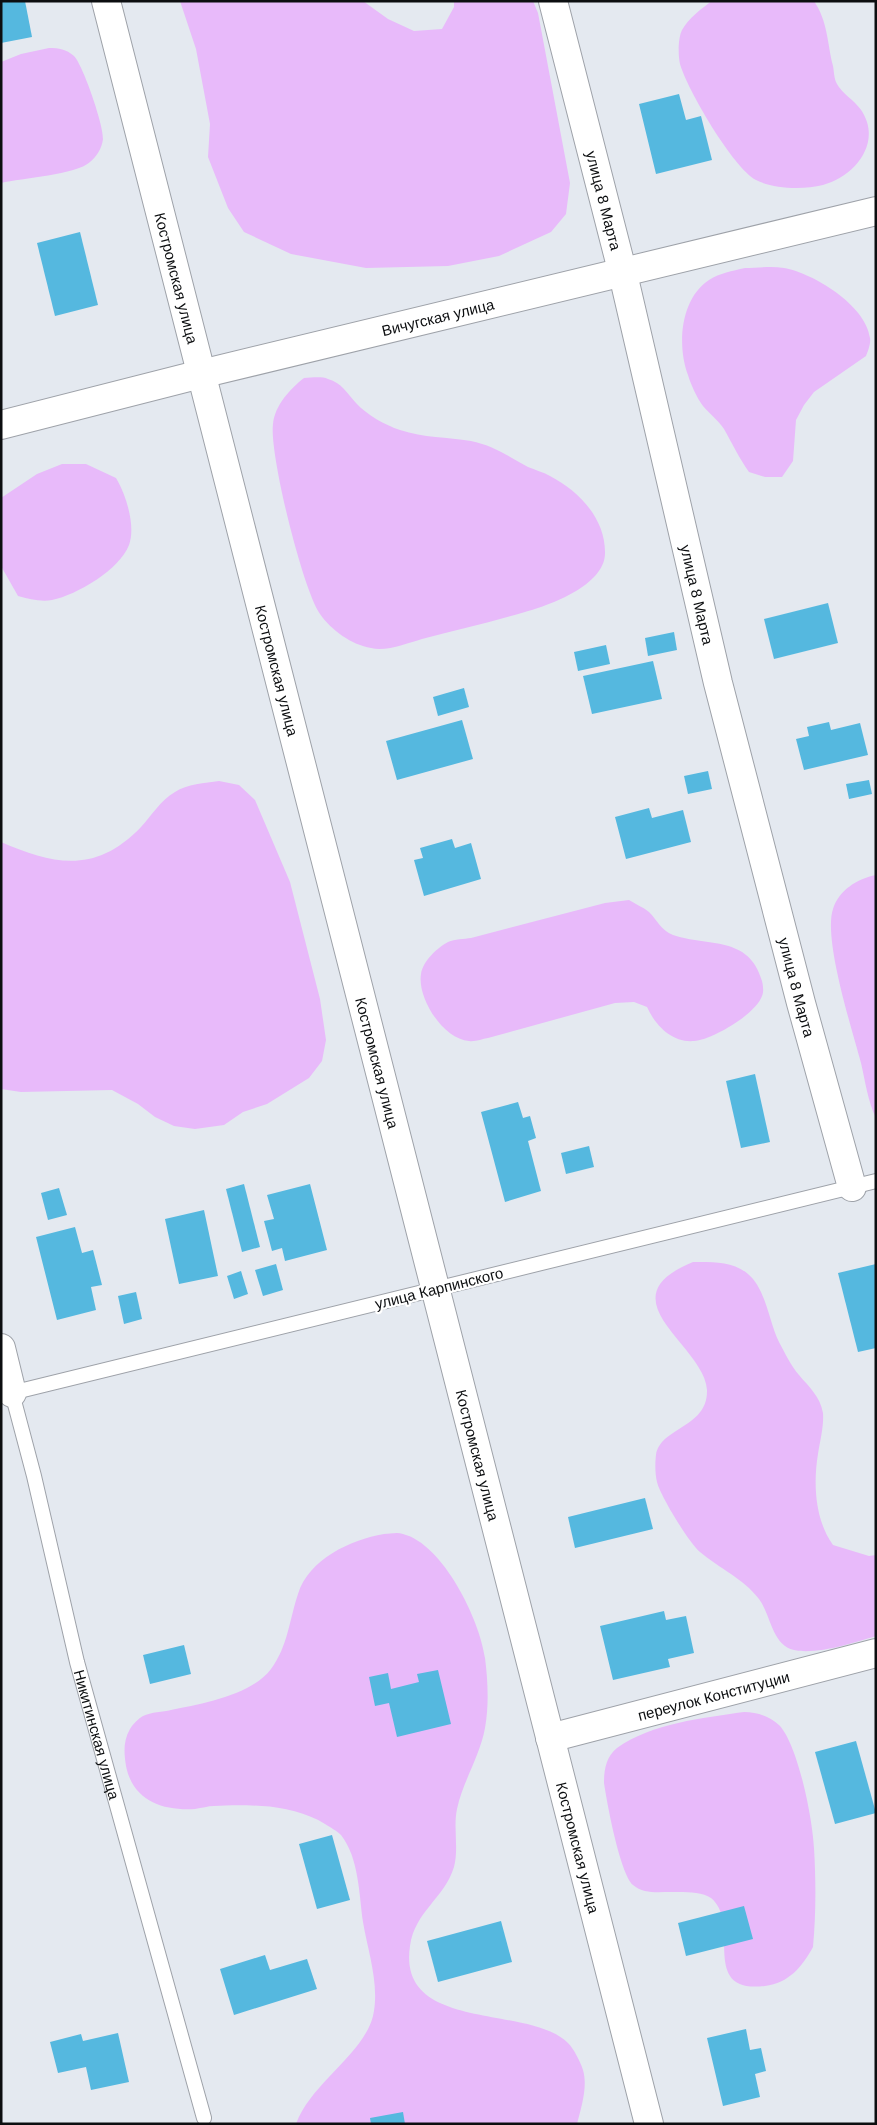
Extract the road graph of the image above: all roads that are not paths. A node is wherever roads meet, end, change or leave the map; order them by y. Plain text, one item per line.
1 (106, 1) edge
2 (553, 1) edge
3 (876, 210) edge
4 (623, 274) junction
5 (201, 374) junction
6 (1, 425) edge
7 (864, 1184) edge
8 (435, 1289) junction
9 (1, 1348) edge
10 (7, 1394) edge
11 (876, 1653) edge
12 (550, 1738) junction
13 (204, 2118) dead end
14 (649, 2124) edge

1 - 5 street, Костромская улица
2 - 4 street, улица 8 Марта
3 - 4 street, Вичугская улица
4 - 5 street, Вичугская улица
4 - 7 street, улица 8 Марта
5 - 6 street, Вичугская улица
5 - 8 street, Костромская улица
7 - 8 lane, улица Карпинского
8 - 10 lane, улица Карпинского
8 - 12 street, Костромская улица
9 - 10 street, Никитинская улица
10 - 13 lane, Никитинская улица
11 - 12 street, переулок Конституции
12 - 14 street, Костромская улица

